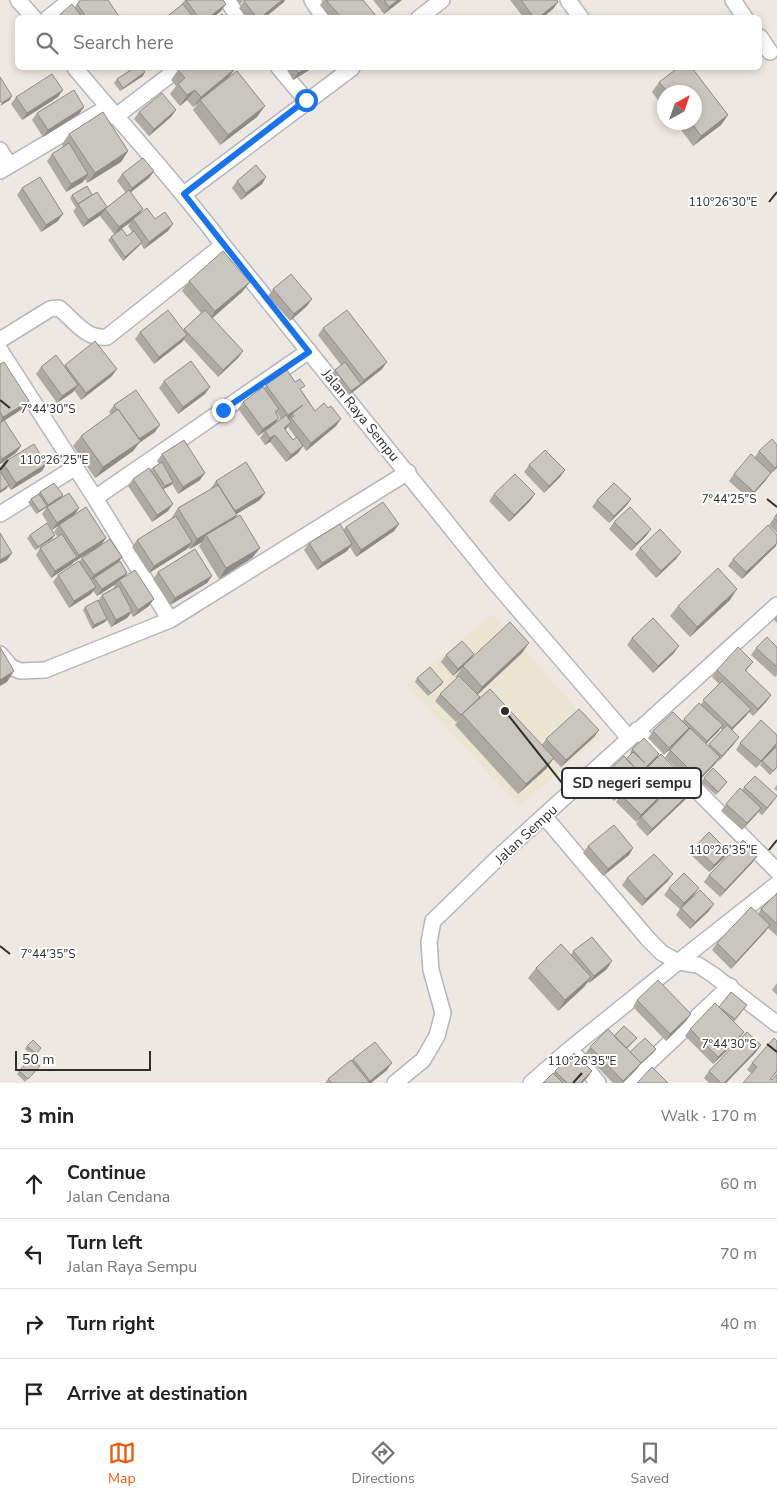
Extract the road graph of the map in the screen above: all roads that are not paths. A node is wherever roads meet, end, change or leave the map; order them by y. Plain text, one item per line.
1 (18, 0) edge
2 (71, 0) edge
3 (227, 0) edge
4 (312, 0) edge
5 (442, 0) edge
6 (568, 0) edge
7 (733, 0) edge
8 (31, 15) edge
9 (52, 15) edge
10 (237, 15) edge
11 (322, 15) edge
12 (423, 15) edge
13 (578, 15) edge
14 (744, 15) edge
15 (762, 40) edge
16 (770, 52) dead end
17 (77, 70) edge
18 (176, 70) edge
19 (281, 70) edge
20 (349, 70) edge
21 (306, 100) junction
22 (111, 112) junction
23 (0, 150) edge
24 (5, 168) edge
25 (184, 194) junction
26 (223, 245) junction
27 (0, 340) edge
28 (309, 352) junction
29 (2, 358) edge
30 (76, 467) junction
31 (408, 472) junction
32 (95, 498) junction
33 (0, 514) edge
34 (777, 605) edge
35 (170, 620) junction
36 (0, 654) edge
37 (633, 734) junction
38 (544, 816) junction
39 (777, 871) edge
40 (777, 884) edge
41 (678, 962) junction
42 (730, 986) junction
43 (777, 1024) edge
44 (570, 1049) junction
45 (395, 1083) edge
46 (531, 1083) edge
47 (598, 1083) edge
48 (627, 1083) edge

1 - 8 street
2 - 9 street
3 - 10 street
4 - 11 street
5 - 12 street
6 - 13 street
7 - 14 street
15 - 16 street
17 - 22 street, Jalan Raya Sempu
18 - 22 street
19 - 21 street
20 - 21 street
21 - 25 street
22 - 24 street
22 - 25 street, Jalan Raya Sempu
23 - 24 street
25 - 26 street, Jalan Raya Sempu
26 - 27 street
26 - 28 street, Jalan Raya Sempu
28 - 31 street, Jalan Raya Sempu
28 - 32 street
29 - 30 street
30 - 32 street
30 - 33 street
31 - 35 street
31 - 37 street, Jalan Raya Sempu
32 - 35 street
34 - 37 street, Jalan Sempu
35 - 36 street
37 - 38 street, Jalan Sempu
37 - 39 street, Jalan Raya Sempu
38 - 41 street
38 - 45 street, Jalan Sempu
40 - 41 street
41 - 42 street
41 - 44 street
42 - 43 street
42 - 48 street
44 - 46 street
44 - 47 street

